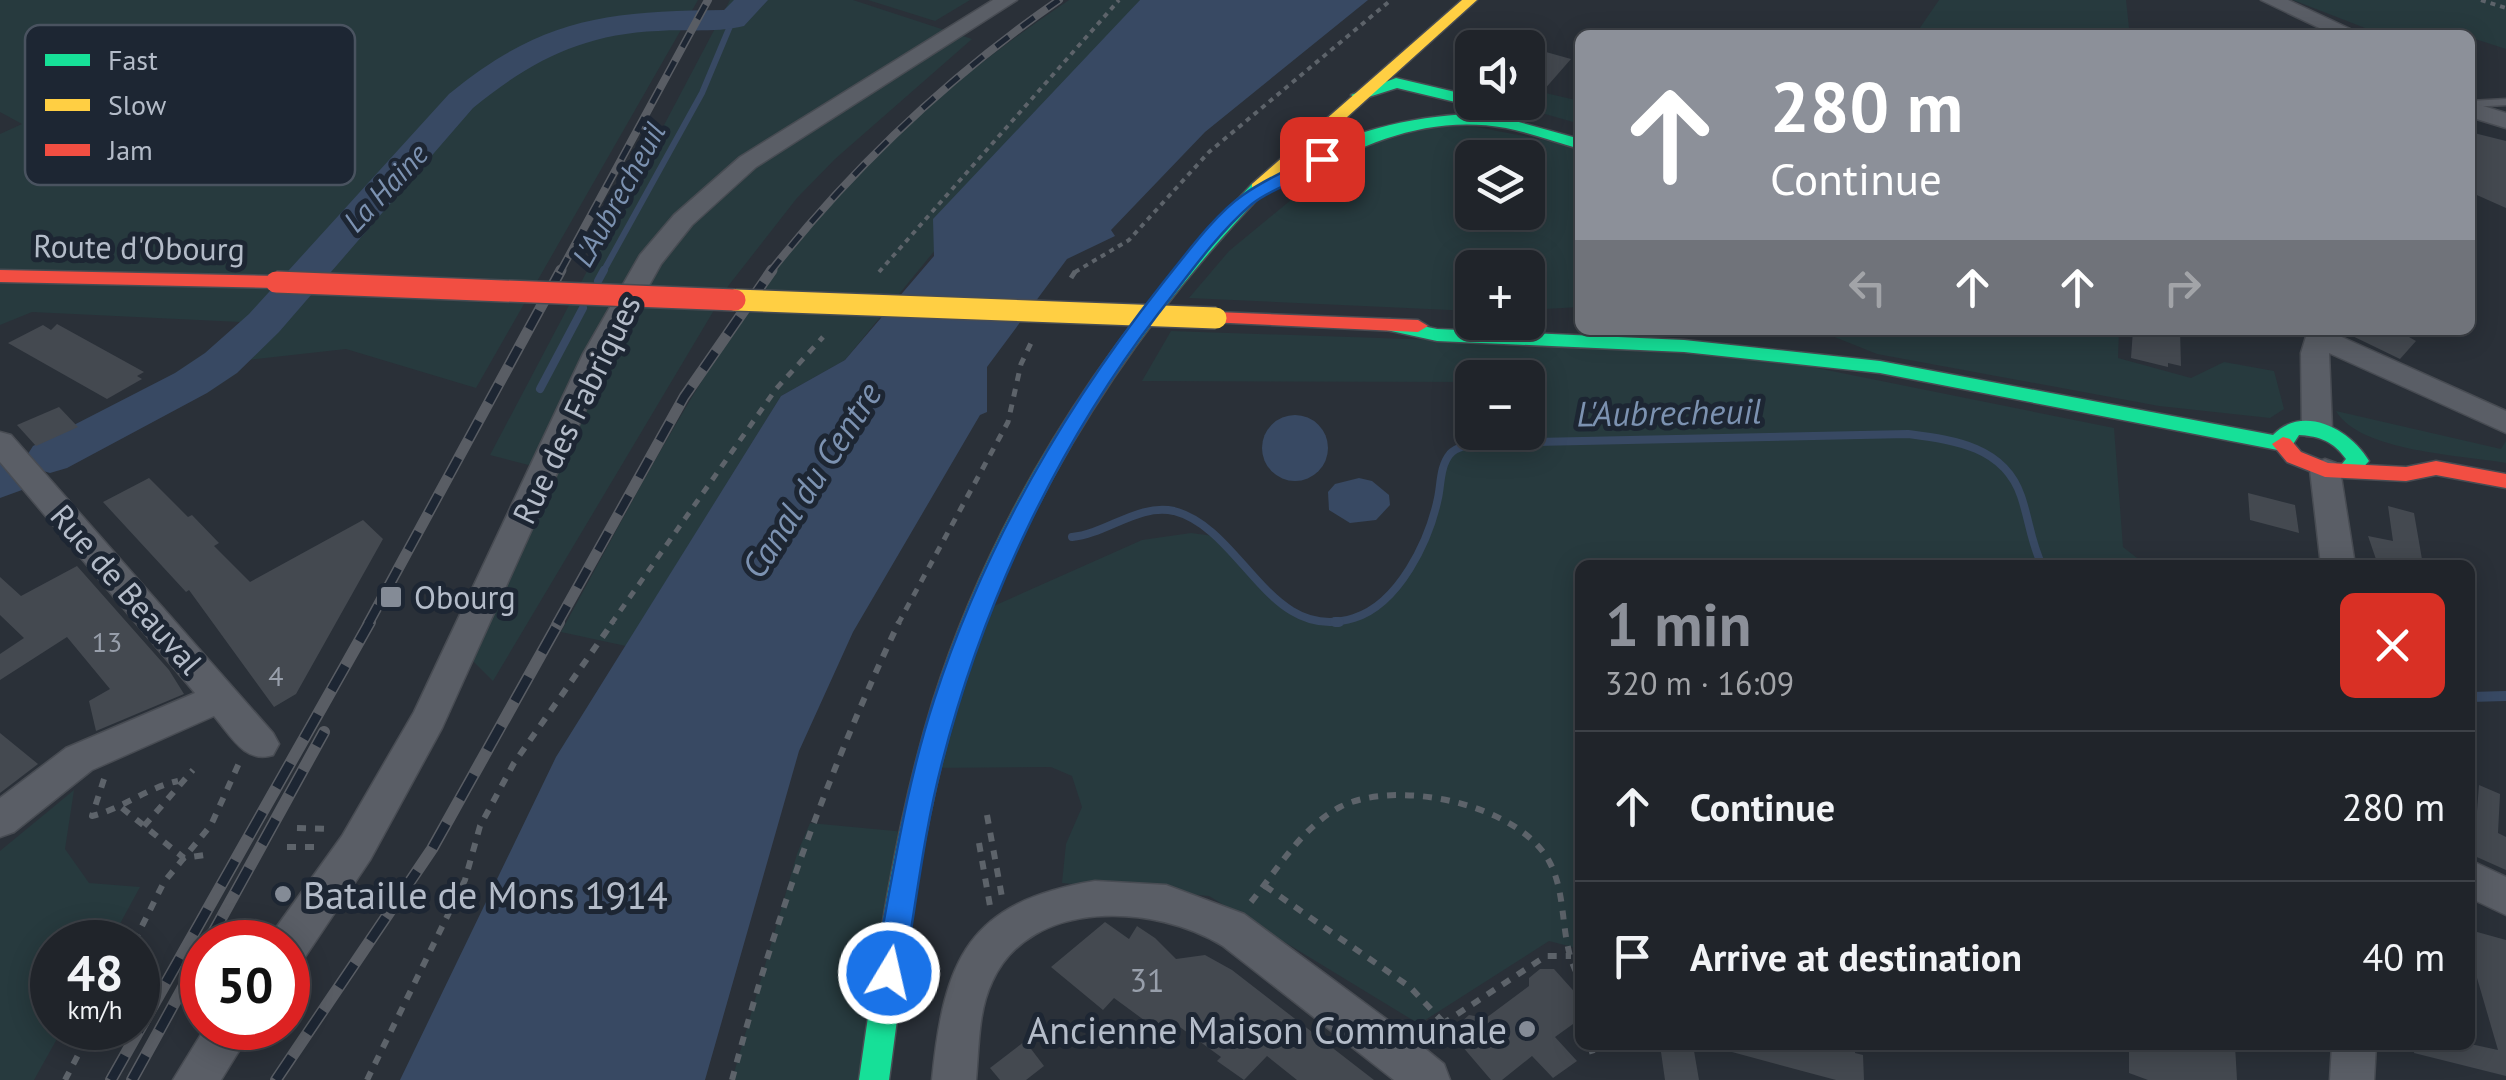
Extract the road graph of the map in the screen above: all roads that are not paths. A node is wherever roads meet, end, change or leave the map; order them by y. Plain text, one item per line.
1 (1007, 0) edge
2 (1470, 0) edge
3 (2271, 0) edge
4 (1446, 22) junction
5 (2340, 30) edge
6 (1386, 78) junction
7 (1455, 91) edge
8 (1455, 95) edge
9 (2506, 102) edge
10 (2475, 106) edge
11 (1455, 109) edge
12 (2475, 109) edge
13 (1455, 118) edge
14 (1516, 120) edge
15 (1532, 120) edge
16 (1545, 120) edge
17 (2506, 121) edge
18 (1575, 129) edge
19 (1575, 129) edge
20 (1575, 142) edge
21 (1247, 200) junction
22 (0, 276) edge
23 (1545, 322) edge
24 (1574, 322) edge
25 (1388, 325) junction
26 (1450, 327) junction
27 (1455, 327) edge
28 (1777, 335) edge
29 (1814, 335) dead end
30 (2321, 335) edge
31 (2323, 335) edge
32 (1880, 367) junction
33 (2506, 423) edge
34 (2330, 434) junction
35 (2284, 444) junction
36 (16, 461) edge
37 (2436, 468) junction
38 (2337, 470) junction
39 (2506, 481) edge
40 (2338, 560) edge
41 (218, 699) junction
42 (260, 744) road end
43 (0, 820) edge
44 (2475, 881) edge
45 (2475, 898) edge
46 (2506, 898) edge
47 (2506, 906) edge
48 (306, 920) edge
49 (216, 1050) edge
50 (2354, 1050) edge
51 (1414, 1068) edge
52 (196, 1080) edge
53 (874, 1080) edge
54 (954, 1080) edge
55 (2352, 1080) edge

1 - 48 street, Rue des Fabriques
2 - 4 main road
3 - 5 street
4 - 6 main road
4 - 7 main road
6 - 8 main road
6 - 11 main road
6 - 21 main road
9 - 10 lane
12 - 17 street
13 - 21 main road
14 - 20 main road
15 - 19 main road
16 - 18 main road
21 - 53 main road
22 - 25 main road, Route d'Obourg, bridge
23 - 24 main road
24 - 26 main road
25 - 26 main road
25 - 32 main road
26 - 27 main road
28 - 32 main road
29 - 32 main road
30 - 34 street
31 - 33 street
32 - 35 main road
34 - 35 main road
34 - 37 main road
34 - 38 main road
35 - 38 main road
36 - 41 street, Rue de Beauval
37 - 38 main road
37 - 39 main road
38 - 40 street
41 - 42 street, Rue de Beauval
41 - 43 street, Rue de Beauval
44 - 46 street
45 - 47 street
49 - 52 street
50 - 55 street
51 - 54 street

